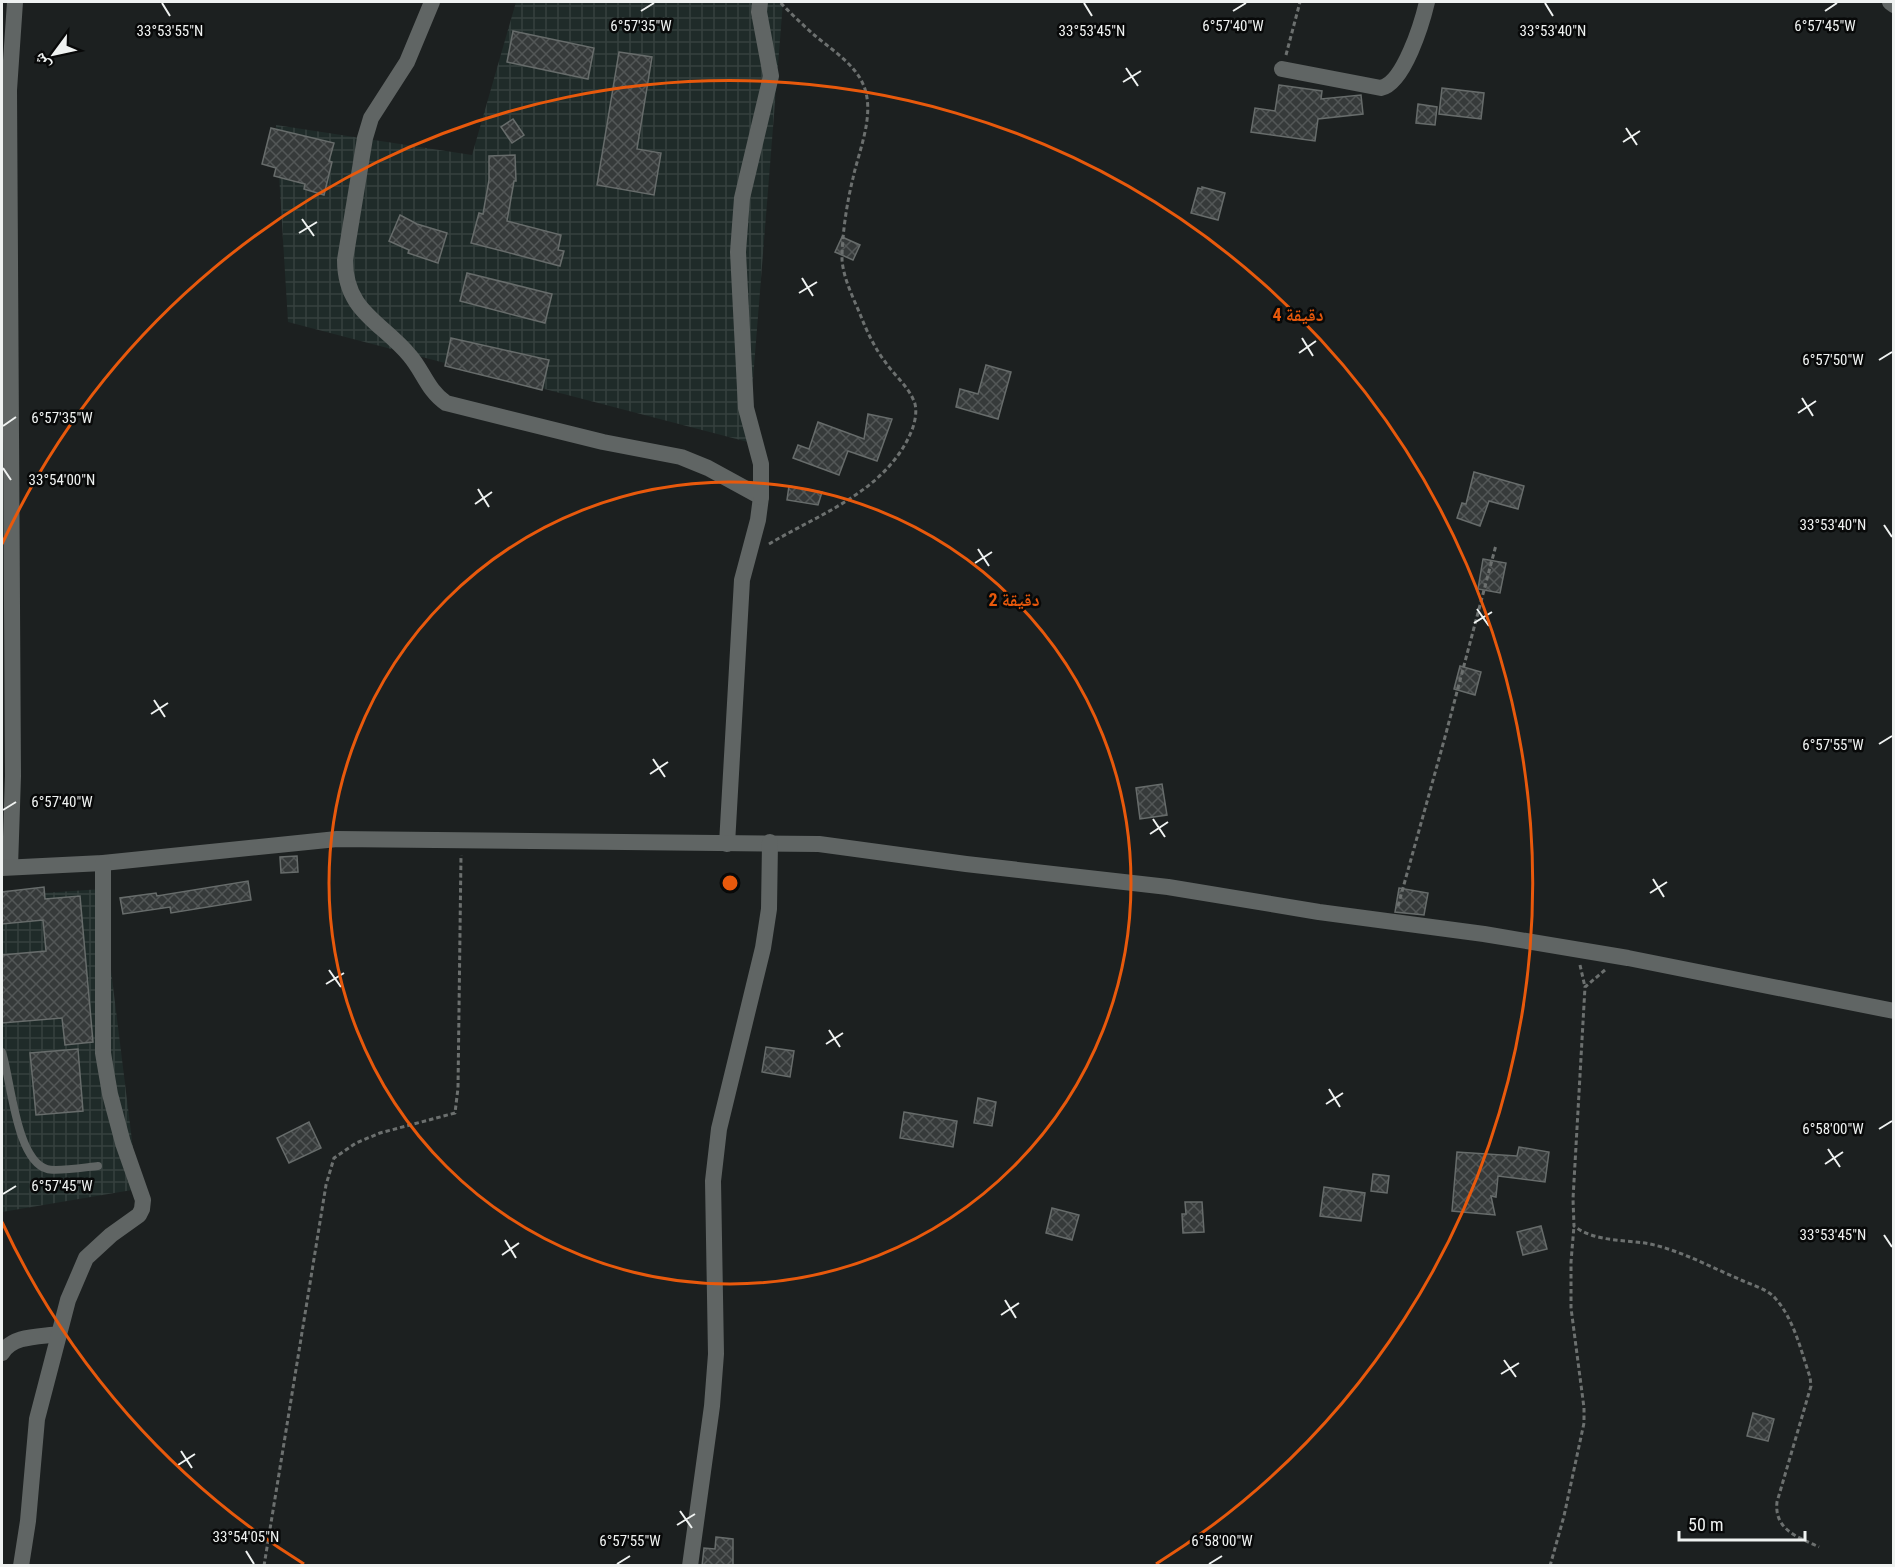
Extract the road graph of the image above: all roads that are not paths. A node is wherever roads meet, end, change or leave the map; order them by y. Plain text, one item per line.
1 (15, 2) edge
2 (432, 2) edge
3 (760, 2) edge
4 (1427, 2) edge
5 (1890, 2) edge
6 (1893, 5) edge
7 (1282, 69) road end
8 (761, 496) junction
9 (770, 842) junction
10 (727, 844) junction
11 (103, 863) junction
12 (6, 867) edge
13 (1893, 1011) edge
14 (2, 1052) edge
15 (98, 1166) dead end
16 (58, 1334) junction
17 (2, 1353) edge
18 (21, 1566) edge
19 (690, 1566) edge

1 - 12 street
2 - 8 street
3 - 8 street
4 - 7 street
5 - 6 street
8 - 10 street
9 - 10 street
9 - 13 street
9 - 19 street
10 - 11 street
11 - 12 street
11 - 16 street
14 - 15 lane
16 - 17 street
16 - 18 street

